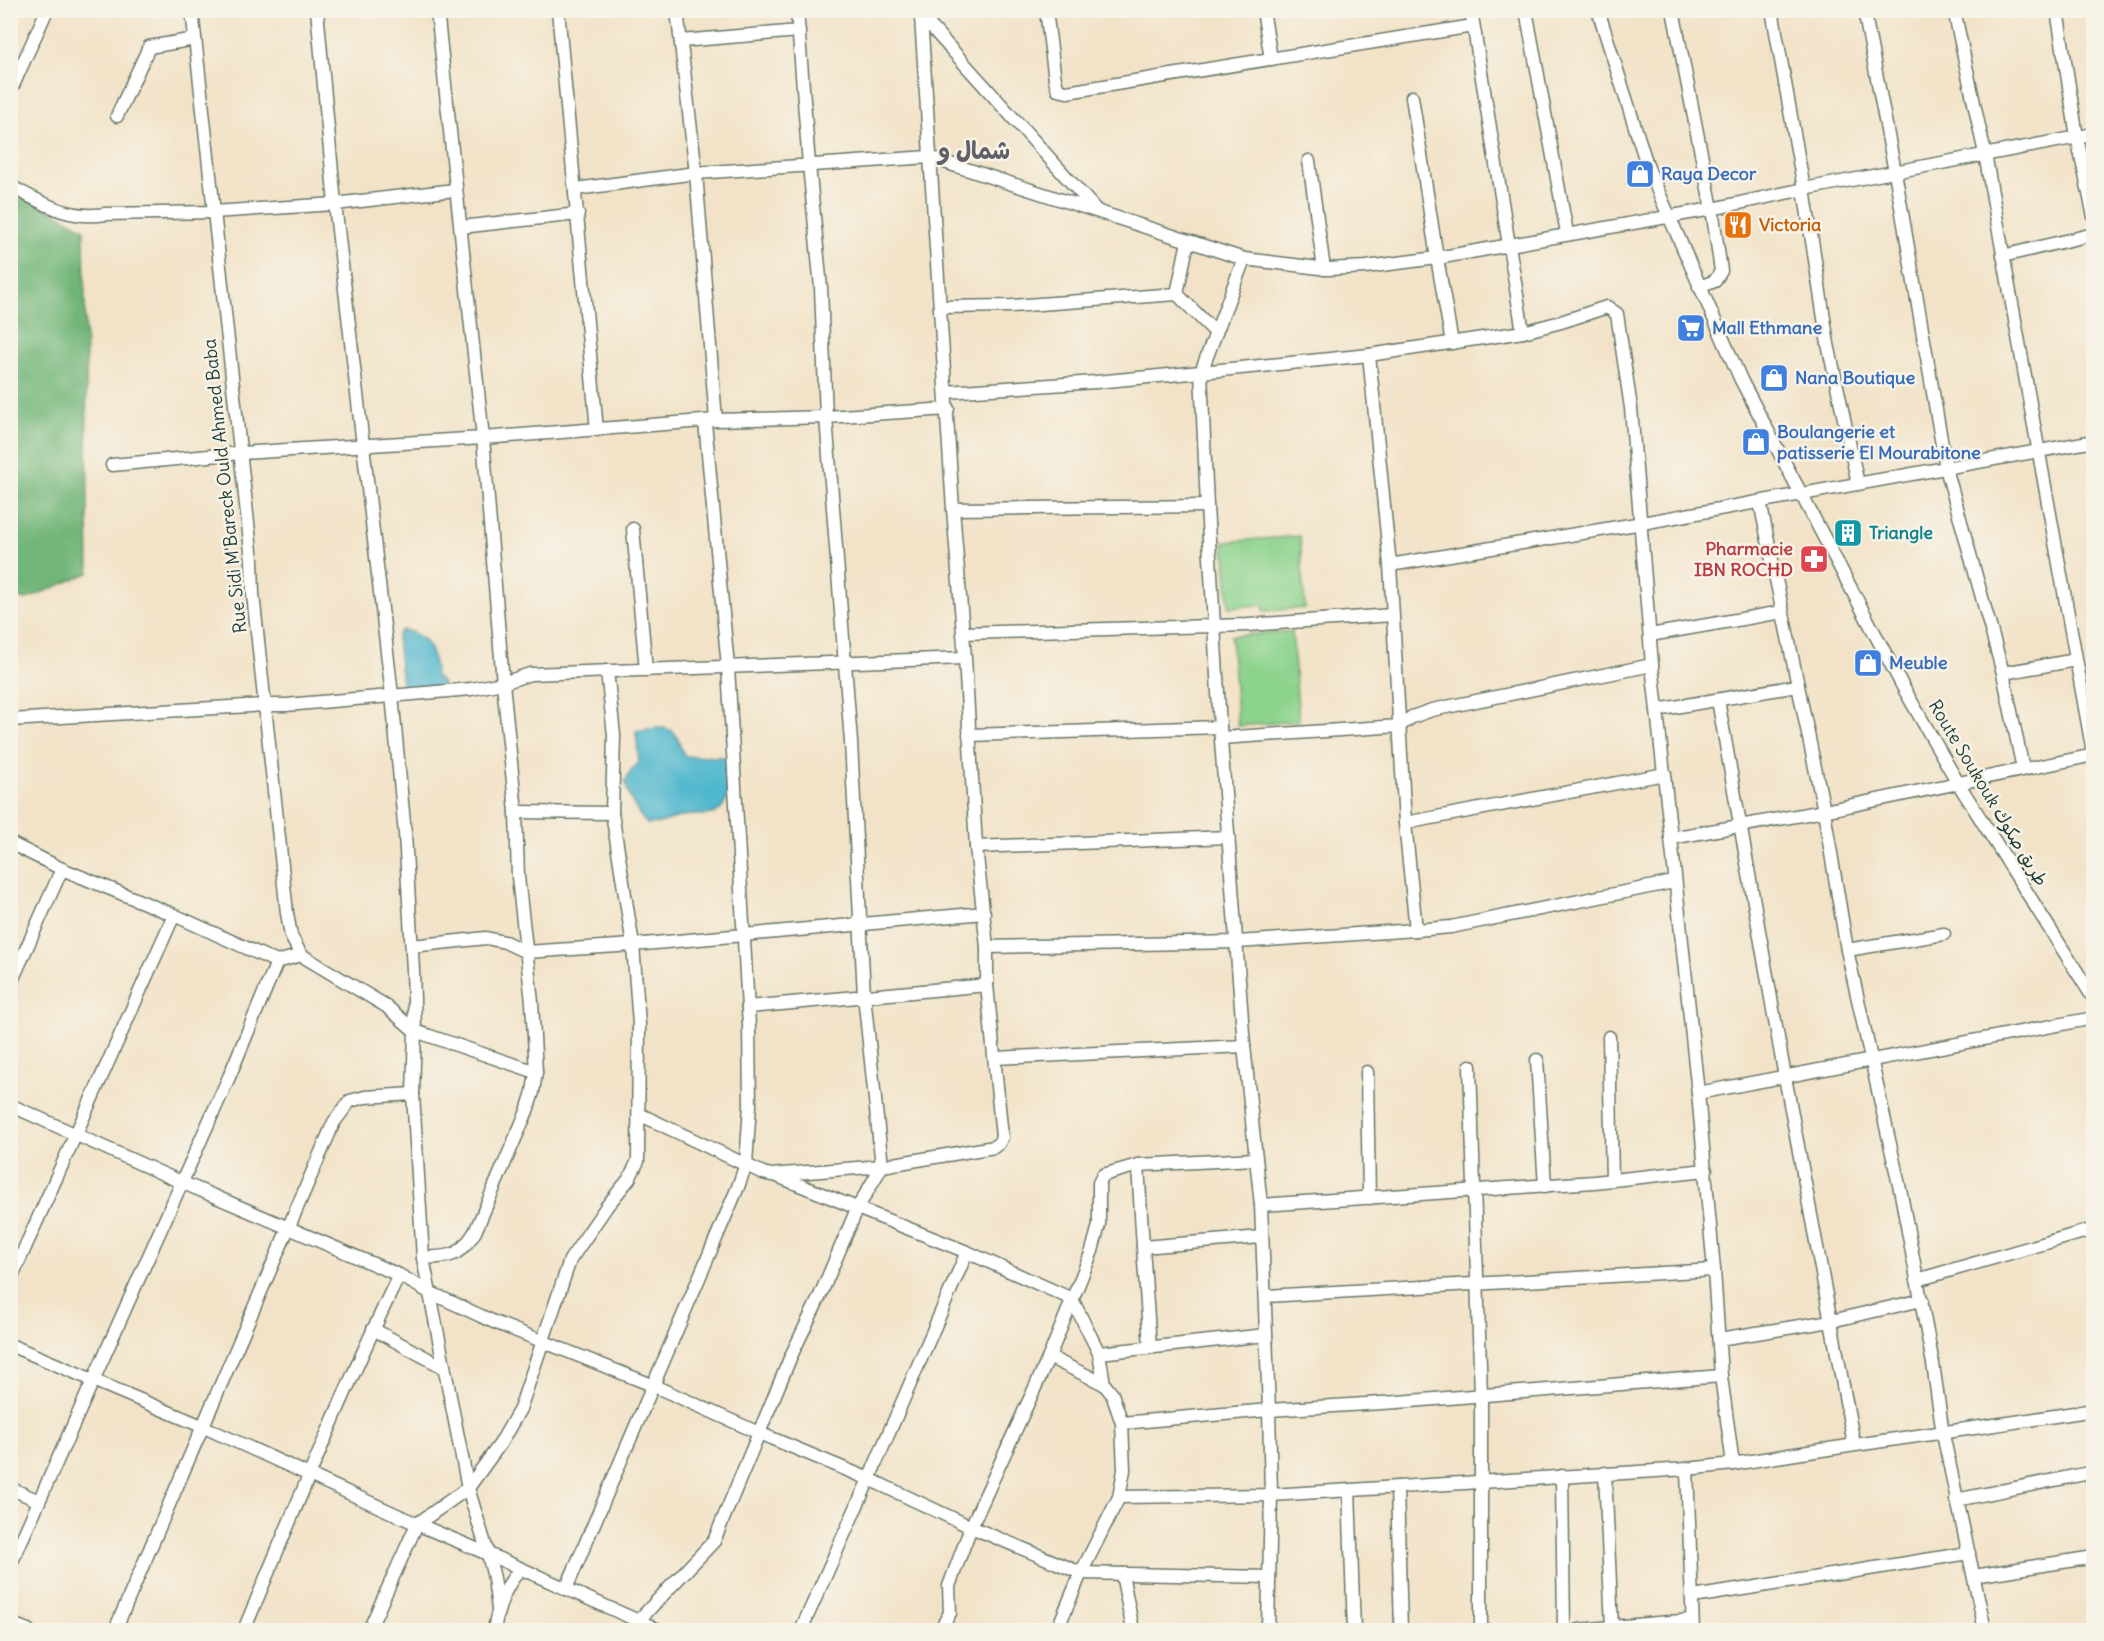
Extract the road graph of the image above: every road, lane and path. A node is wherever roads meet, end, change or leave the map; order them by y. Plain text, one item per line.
1 (47, 10) edge
2 (192, 10) edge
3 (317, 10) edge
4 (437, 10) edge
5 (558, 10) edge
6 (677, 10) edge
7 (797, 10) edge
8 (1046, 10) edge
9 (1263, 10) edge
10 (1471, 10) edge
11 (1526, 10) edge
12 (1598, 10) edge
13 (1673, 10) edge
14 (1772, 10) edge
15 (1864, 10) edge
16 (2057, 10) edge
17 (1954, 11) edge
18 (918, 14) edge
19 (1473, 26) junction
20 (799, 31) junction
21 (195, 39) junction
22 (681, 41) junction
23 (1271, 59) junction
24 (10, 92) edge
25 (1412, 97) dead end
26 (117, 116) dead end
27 (2094, 134) edge
28 (2077, 136) junction
29 (1985, 154) junction
30 (929, 157) junction
31 (1309, 161) dead end
32 (809, 165) junction
33 (1895, 171) junction
34 (696, 173) junction
35 (10, 186) edge
36 (576, 189) junction
37 (1804, 189) junction
38 (455, 190) junction
39 (336, 204) junction
40 (1712, 209) junction
41 (213, 212) junction
42 (1097, 212) junction
43 (578, 214) junction
44 (1668, 215) junction
45 (2094, 217) edge
46 (460, 227) junction
47 (1567, 233) junction
48 (2094, 234) edge
49 (1188, 241) junction
50 (1509, 245) junction
51 (2003, 256) junction
52 (1437, 258) junction
53 (1244, 259) junction
54 (1324, 269) junction
55 (1699, 287) junction
56 (1177, 294) junction
57 (941, 308) junction
58 (1523, 332) junction
59 (1216, 333) junction
60 (1452, 343) junction
61 (1369, 355) junction
62 (1201, 372) junction
63 (946, 392) junction
64 (948, 409) junction
65 (826, 417) junction
66 (711, 421) junction
67 (597, 430) junction
68 (483, 438) junction
69 (2094, 441) edge
70 (363, 446) junction
71 (2038, 451) junction
72 (241, 453) junction
73 (112, 465) dead end
74 (1946, 468) junction
75 (1858, 484) junction
76 (1803, 494) junction
77 (1760, 502) junction
78 (1207, 506) junction
79 (953, 509) junction
80 (1642, 523) junction
81 (633, 529) dead end
82 (1390, 564) junction
83 (1782, 612) junction
84 (1392, 615) junction
85 (1214, 624) junction
86 (963, 633) junction
87 (1650, 636) junction
88 (965, 658) junction
89 (2076, 660) junction
90 (846, 663) junction
91 (1652, 665) junction
92 (728, 667) junction
93 (646, 670) junction
94 (607, 671) junction
95 (2003, 673) junction
96 (503, 683) junction
97 (1797, 686) junction
98 (392, 695) junction
99 (1718, 700) junction
100 (265, 705) junction
101 (1657, 710) junction
102 (10, 720) edge
103 (1399, 726) junction
104 (1220, 733) junction
105 (969, 735) junction
106 (2093, 756) edge
107 (2024, 769) junction
108 (1665, 774) junction
109 (1958, 783) junction
110 (1824, 811) junction
111 (516, 812) junction
112 (612, 813) junction
113 (1404, 823) junction
114 (1741, 826) junction
115 (1229, 837) junction
116 (1671, 838) junction
117 (10, 843) edge
118 (976, 847) junction
119 (62, 869) junction
120 (1674, 882) junction
121 (984, 914) junction
122 (174, 915) junction
123 (861, 923) junction
124 (1416, 930) junction
125 (744, 934) junction
126 (1944, 934) dead end
127 (1237, 942) junction
128 (633, 945) junction
129 (412, 946) junction
130 (987, 946) junction
131 (1847, 950) junction
132 (526, 952) junction
133 (301, 955) junction
134 (277, 962) junction
135 (10, 985) edge
136 (987, 985) junction
137 (864, 995) junction
138 (2094, 999) edge
139 (748, 1007) junction
140 (2094, 1018) edge
141 (414, 1031) junction
142 (1609, 1037) dead end
143 (1244, 1046) junction
144 (996, 1058) junction
145 (1537, 1060) dead end
146 (1871, 1060) junction
147 (1470, 1066) dead end
148 (536, 1072) junction
149 (1367, 1072) dead end
150 (1785, 1077) junction
151 (1698, 1093) junction
152 (412, 1094) junction
153 (10, 1105) edge
154 (639, 1114) junction
155 (76, 1134) junction
156 (1256, 1159) junction
157 (746, 1164) junction
158 (1138, 1165) junction
159 (882, 1166) junction
160 (1706, 1170) junction
161 (776, 1176) junction
162 (1612, 1180) junction
163 (181, 1182) junction
164 (1545, 1186) junction
165 (1473, 1191) junction
166 (1369, 1198) junction
167 (1261, 1205) junction
168 (857, 1209) junction
169 (288, 1228) junction
170 (2094, 1230) edge
171 (1261, 1237) junction
172 (1143, 1247) junction
173 (967, 1252) junction
174 (423, 1258) junction
175 (1714, 1270) junction
176 (399, 1275) junction
177 (1917, 1280) junction
178 (10, 1281) edge
179 (1477, 1284) junction
180 (429, 1292) junction
181 (1266, 1296) junction
182 (1072, 1299) junction
183 (1922, 1300) junction
184 (1831, 1321) junction
185 (373, 1329) junction
186 (1266, 1335) junction
187 (1719, 1339) junction
188 (544, 1341) junction
189 (10, 1345) edge
190 (1150, 1347) junction
191 (1099, 1353) junction
192 (1049, 1357) junction
193 (443, 1367) junction
194 (1721, 1376) junction
195 (95, 1380) junction
196 (1104, 1384) junction
197 (652, 1385) junction
198 (1481, 1395) junction
199 (1269, 1410) junction
200 (2094, 1410) edge
201 (1122, 1423) junction
202 (204, 1427) junction
203 (759, 1433) junction
204 (1943, 1434) junction
205 (1854, 1444) junction
206 (1733, 1464) junction
207 (1687, 1469) junction
208 (2094, 1472) edge
209 (1605, 1473) junction
210 (309, 1475) junction
211 (1563, 1476) junction
212 (869, 1479) junction
213 (1481, 1482) junction
214 (1397, 1487) junction
215 (10, 1488) edge
216 (468, 1488) junction
217 (1349, 1490) junction
218 (1271, 1495) junction
219 (1119, 1497) junction
220 (1956, 1500) junction
221 (39, 1501) junction
222 (417, 1524) junction
223 (971, 1527) junction
224 (1969, 1553) junction
225 (488, 1554) junction
226 (2094, 1557) edge
227 (10, 1566) edge
228 (520, 1569) junction
229 (1081, 1573) junction
230 (1122, 1574) junction
231 (1974, 1576) junction
232 (1269, 1577) junction
233 (566, 1589) junction
234 (1693, 1598) junction
235 (498, 1610) junction
236 (638, 1621) junction
237 (10, 1623) edge
238 (1693, 1625) edge
239 (1612, 1627) junction
240 (28, 1630) edge
241 (115, 1630) edge
242 (244, 1630) edge
243 (369, 1630) edge
244 (494, 1630) edge
245 (659, 1630) edge
246 (801, 1630) edge
247 (940, 1630) edge
248 (1057, 1630) edge
249 (1133, 1630) edge
250 (1268, 1630) edge
251 (1354, 1630) edge
252 (1401, 1630) edge
253 (1481, 1630) edge
254 (1564, 1630) edge
255 (1578, 1630) edge
256 (1984, 1630) edge

1 - 24 street
2 - 21 street, Rue Sidi M'Bareck Ould Ahmed Baba
3 - 39 street
4 - 38 street
5 - 36 street
6 - 22 street
7 - 20 street
8 - 23 street
9 - 23 street
10 - 19 street
11 - 47 street
12 - 44 street, Route Soukouk طريق صكوك
13 - 40 street
14 - 37 street
15 - 33 street
16 - 28 street
17 - 29 street
18 - 30 street
18 - 42 street
19 - 23 street
19 - 50 street
20 - 22 street
20 - 32 street
21 - 26 street
21 - 41 street, Rue Sidi M'Bareck Ould Ahmed Baba
22 - 34 street
25 - 52 street
27 - 28 street
28 - 29 street
28 - 45 street
29 - 33 street
29 - 51 street
30 - 32 street
30 - 42 street
30 - 57 street
31 - 54 street
32 - 34 street
32 - 65 street
33 - 37 street
33 - 74 street
34 - 36 street
34 - 66 street
35 - 41 street
36 - 43 street
37 - 40 street
37 - 75 street
38 - 39 street
38 - 46 street
39 - 41 street
39 - 70 street
40 - 44 street
40 - 55 street
41 - 72 street, Rue Sidi M'Bareck Ould Ahmed Baba
42 - 49 street
43 - 46 street
43 - 67 street
44 - 47 street
44 - 55 street, Route Soukouk طريق صكوك
46 - 68 street
47 - 50 street
48 - 51 street
49 - 53 street
49 - 56 street
50 - 52 street
50 - 58 street
51 - 71 street
52 - 54 street
52 - 60 street
53 - 54 street
53 - 59 street
55 - 76 street, Route Soukouk طريق صكوك
56 - 57 street
56 - 59 street
57 - 63 street
58 - 60 street
58 - 80 street
59 - 62 street
60 - 61 street
61 - 62 street
61 - 82 street
62 - 63 street
62 - 78 street
63 - 64 street
64 - 65 street
64 - 79 street
65 - 66 street
65 - 90 street
66 - 67 street
66 - 92 street
67 - 68 street
68 - 70 street
68 - 96 street
69 - 71 street
70 - 72 street
70 - 98 street
71 - 74 street
71 - 89 street
72 - 73 street
72 - 100 street, Rue Sidi M'Bareck Ould Ahmed Baba
74 - 75 street
74 - 95 street
75 - 76 street
76 - 77 street
76 - 109 street, Route Soukouk طريق صكوك
77 - 80 street
77 - 83 street
78 - 79 street
78 - 85 street
79 - 86 street
80 - 82 street
80 - 87 street
81 - 93 street
82 - 84 street
83 - 87 street
83 - 97 street
84 - 85 street
84 - 103 street
85 - 86 street
85 - 104 street
86 - 88 street
87 - 91 street
88 - 90 street
88 - 105 street
89 - 95 street
89 - 106 street
90 - 92 street
90 - 123 street
91 - 101 street
91 - 103 street
92 - 93 street
92 - 125 street
93 - 94 street
94 - 96 street
94 - 112 street
95 - 107 street
96 - 98 street
96 - 111 street
97 - 99 street
97 - 110 street
98 - 100 street
98 - 129 street
99 - 101 street
99 - 114 street
100 - 102 street
100 - 133 street, Rue Sidi M'Bareck Ould Ahmed Baba
101 - 108 street
103 - 104 street
103 - 113 street
104 - 105 street
104 - 115 street
105 - 118 street
106 - 107 street
107 - 109 street
108 - 113 street
108 - 116 street
109 - 110 street
109 - 138 street, Route Soukouk طريق صكوك
110 - 114 street
110 - 131 street
111 - 112 street
111 - 132 street
112 - 128 street
113 - 124 street
114 - 116 street
114 - 150 street
115 - 118 street
115 - 127 street
116 - 120 street
117 - 119 street
118 - 121 street
119 - 122 street
119 - 135 street
120 - 124 street
120 - 151 street
121 - 123 street
121 - 130 street
122 - 134 street
122 - 155 street
123 - 125 street
123 - 137 street
124 - 127 street
125 - 128 street
125 - 139 street
126 - 131 street
127 - 130 street
127 - 143 street
128 - 132 street
128 - 154 street
129 - 132 street
129 - 141 street
130 - 136 street
131 - 146 street
132 - 148 street
133 - 134 street
133 - 141 street
134 - 163 street
136 - 137 street
136 - 144 street
137 - 139 street
137 - 159 street
139 - 157 street
140 - 146 street
141 - 148 street
141 - 152 street
142 - 162 street
143 - 144 street
143 - 156 street
144 - 159 street
145 - 164 street
146 - 150 street
146 - 177 street
147 - 165 street
148 - 174 street
149 - 166 street
150 - 151 street
150 - 184 street
151 - 160 street
152 - 169 street
152 - 174 street
153 - 155 street
154 - 157 street
154 - 188 street
155 - 163 street
155 - 178 street
156 - 158 street
156 - 167 street
157 - 161 street
157 - 197 street
158 - 172 street
158 - 182 street
159 - 161 street
159 - 168 street
160 - 162 street
160 - 175 street
161 - 168 street
162 - 164 street
163 - 169 street
163 - 195 street
164 - 165 street
165 - 166 street
165 - 179 street
166 - 167 street
167 - 171 street
168 - 173 street
168 - 203 street
169 - 176 street
169 - 202 street
170 - 177 street
171 - 172 street
171 - 181 street
172 - 190 street
173 - 182 street
173 - 212 street
174 - 180 street
175 - 179 street
175 - 187 street
176 - 180 street
176 - 185 street
177 - 183 street
179 - 181 street
179 - 198 street
180 - 188 street
180 - 193 street
181 - 186 street
182 - 191 street
182 - 192 street
183 - 184 street
183 - 204 street
184 - 187 street
184 - 205 street
185 - 193 street
185 - 210 street
186 - 190 street
186 - 199 street
187 - 194 street
188 - 197 street
188 - 216 street
189 - 195 street
190 - 191 street
191 - 196 street
192 - 196 street
192 - 223 street
193 - 216 street
194 - 198 street
194 - 206 street
195 - 202 street
195 - 221 street
196 - 201 street
197 - 203 street
197 - 233 street
198 - 199 street
198 - 213 street
199 - 201 street
199 - 218 street
200 - 204 street
201 - 219 street
202 - 210 street
202 - 241 street
203 - 212 street
203 - 236 street
204 - 205 street
204 - 220 street
205 - 206 street
206 - 207 street
207 - 209 street
207 - 234 street
208 - 220 street
209 - 211 street
209 - 239 street
210 - 222 street
210 - 242 street
211 - 213 street
211 - 254 street
212 - 223 street
212 - 246 street
213 - 214 street
213 - 253 street
214 - 217 street
214 - 252 street
215 - 221 street
216 - 222 street
216 - 225 street
217 - 218 street
217 - 251 street
218 - 219 street
218 - 232 street
219 - 229 street
220 - 224 street
221 - 227 street
222 - 225 street
222 - 243 street
223 - 229 street
223 - 247 street
224 - 231 street
224 - 234 street
225 - 228 street
225 - 235 street
226 - 231 street
228 - 233 street
228 - 235 street
229 - 230 street
229 - 248 street
230 - 232 street
230 - 249 street
231 - 256 street
232 - 250 street
233 - 236 street
234 - 238 street
235 - 244 street
236 - 245 street
237 - 240 street
238 - 239 street
239 - 255 street

